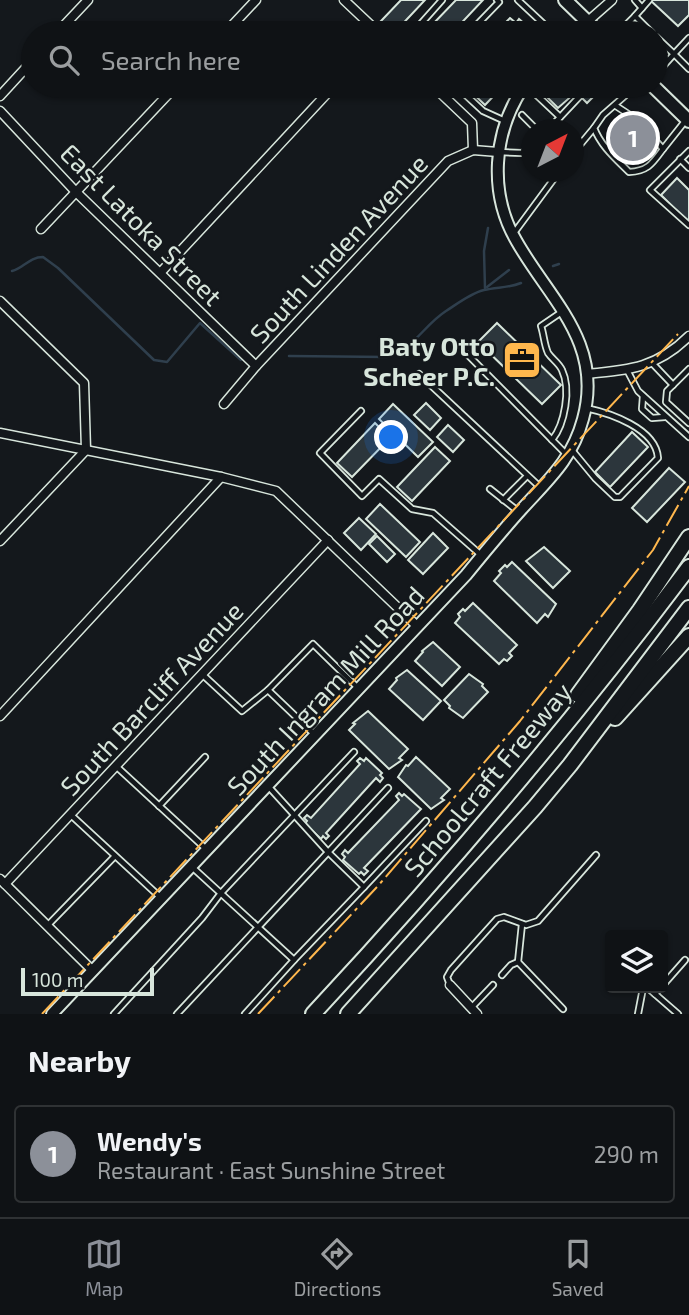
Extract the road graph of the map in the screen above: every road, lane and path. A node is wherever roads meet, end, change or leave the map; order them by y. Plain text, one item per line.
1 (88, 0) edge
2 (256, 0) edge
3 (344, 0) edge
4 (442, 0) edge
5 (518, 0) edge
6 (565, 0) edge
7 (612, 0) edge
8 (635, 0) edge
9 (649, 0) edge
10 (499, 1) edge
11 (642, 8) junction
12 (635, 16) junction
13 (68, 21) edge
14 (236, 21) edge
15 (366, 21) edge
16 (423, 21) edge
17 (480, 21) edge
18 (540, 21) edge
19 (586, 21) edge
20 (588, 21) edge
21 (630, 21) edge
22 (640, 21) edge
23 (689, 38) edge
24 (668, 48) edge
25 (674, 54) junction
26 (668, 61) edge
27 (689, 69) edge
28 (21, 73) edge
29 (0, 96) edge
30 (165, 98) edge
31 (323, 98) edge
32 (446, 98) edge
33 (469, 98) edge
34 (519, 98) edge
35 (539, 98) edge
36 (578, 98) edge
37 (624, 98) edge
38 (666, 98) edge
39 (616, 106) junction
40 (0, 111) edge
41 (522, 115) dead end
42 (560, 117) joint
43 (526, 119) edge
44 (688, 119) edge
45 (506, 122) junction
46 (594, 128) junction
47 (584, 139) edge
48 (663, 149) junction
49 (473, 150) junction
50 (689, 151) edge
51 (498, 152) junction
52 (521, 153) edge
53 (680, 159) junction
54 (689, 168) edge
55 (552, 182) edge
56 (76, 192) junction
57 (689, 225) edge
58 (41, 229) dead end
59 (513, 235) junction
60 (160, 272) junction
61 (0, 301) edge
62 (564, 310) junction
63 (689, 336) edge
64 (468, 355) dead end
65 (651, 363) junction
66 (256, 366) junction
67 (689, 369) edge
68 (627, 370) junction
69 (419, 374) dead end
70 (586, 374) junction
71 (673, 385) junction
72 (643, 395) junction
73 (666, 402) junction
74 (224, 404) dead end
75 (585, 408) junction
76 (658, 409) junction
77 (361, 411) dead end
78 (666, 416) junction
79 (689, 424) edge
80 (0, 433) edge
81 (689, 437) edge
82 (552, 440) junction
83 (86, 450) junction
84 (569, 452) junction
85 (527, 475) junction
86 (221, 477) junction
87 (541, 488) junction
88 (490, 489) dead end
89 (503, 500) junction
90 (519, 512) junction
91 (689, 537) edge
92 (328, 540) junction
93 (0, 541) edge
94 (482, 556) junction
95 (689, 567) edge
96 (689, 608) edge
97 (417, 626) junction
98 (689, 636) edge
99 (202, 674) junction
100 (359, 688) junction
101 (268, 690) junction
102 (0, 716) edge
103 (315, 734) junction
104 (354, 752) dead end
105 (205, 757) dead end
106 (570, 765) junction
107 (116, 766) junction
108 (520, 780) junction
109 (267, 785) junction
110 (388, 788) dead end
111 (159, 806) junction
112 (70, 815) junction
113 (294, 816) junction
114 (426, 821) dead end
115 (207, 849) junction
116 (327, 852) junction
117 (596, 855) dead end
118 (115, 856) junction
119 (191, 866) junction
120 (2, 882) edge
121 (364, 887) junction
122 (221, 893) junction
123 (161, 898) junction
124 (522, 923) junction
125 (47, 926) junction
126 (258, 927) junction
127 (294, 960) junction
128 (685, 960) dead end
129 (518, 962) junction
130 (93, 971) junction
131 (502, 975) dead end
132 (668, 978) edge
133 (450, 985) joint
134 (493, 985) dead end
135 (644, 993) edge
136 (655, 994) edge
137 (564, 1009) dead end
138 (475, 1011) edge
139 (52, 1014) edge
140 (114, 1014) edge
141 (177, 1014) edge
142 (245, 1014) edge
143 (313, 1014) edge
144 (348, 1014) edge
145 (638, 1014) edge
146 (678, 1014) edge

1 - 13 street
2 - 14 street
3 - 15 street
4 - 16 lane
5 - 18 lane
6 - 19 main road
7 - 20 street
8 - 11 lane
9 - 11 lane
10 - 17 lane
11 - 12 lane
12 - 21 lane
12 - 22 lane
23 - 25 lane
24 - 25 lane
25 - 26 lane
25 - 27 lane
28 - 29 street
30 - 56 street
31 - 60 street
32 - 49 street
33 - 45 lane
34 - 45 street, South Ingram Mill Road
35 - 42 lane
36 - 42 lane
37 - 39 lane
38 - 44 main road
39 - 46 lane
39 - 48 lane
40 - 56 street, East Latoka Street
41 - 43 lane
44 - 48 lane
45 - 51 street, South Ingram Mill Road
46 - 47 lane
46 - 48 lane
49 - 51 street
49 - 66 street, South Linden Avenue
50 - 53 lane
51 - 52 lane
51 - 59 street, South Ingram Mill Road
53 - 54 lane
53 - 57 lane
55 - 59 lane
56 - 58 street
56 - 60 street, East Latoka Street
59 - 62 street, South Ingram Mill Road
60 - 66 street, East Latoka Street
61 - 83 street
62 - 70 street, South Ingram Mill Road
62 - 82 lane
63 - 65 street
64 - 82 lane
65 - 68 street
65 - 71 lane
66 - 74 street, South Linden Avenue
67 - 71 lane
68 - 70 street
68 - 72 lane
69 - 85 lane
70 - 75 street, South Ingram Mill Road
71 - 73 lane
72 - 76 lane
72 - 78 lane
73 - 76 lane
73 - 79 lane
75 - 84 street, South Ingram Mill Road
75 - 84 lane
76 - 78 lane
77 - 94 lane
78 - 81 lane
80 - 83 street
82 - 84 lane
83 - 86 street
83 - 93 street
84 - 87 street, South Ingram Mill Road
85 - 87 lane
85 - 89 lane
86 - 92 street
86 - 102 street
87 - 90 street, South Ingram Mill Road
88 - 89 lane
89 - 90 lane
90 - 94 street, South Ingram Mill Road
91 - 108 highway
92 - 97 street
92 - 99 street, South Barcliff Avenue
94 - 97 street, South Ingram Mill Road
95 - 108 highway, Schoolcraft Freeway
96 - 106 highway, Schoolcraft Freeway
97 - 100 street, South Ingram Mill Road
98 - 106 highway
99 - 101 lane
99 - 107 street, South Barcliff Avenue
100 - 101 lane
100 - 103 street, South Ingram Mill Road
101 - 103 lane
103 - 109 street, South Ingram Mill Road
104 - 113 lane
105 - 111 lane
106 - 144 highway, Schoolcraft Freeway
107 - 111 lane
107 - 112 street, South Barcliff Avenue
108 - 143 highway, Schoolcraft Freeway
109 - 113 lane
109 - 115 street, South Ingram Mill Road
110 - 116 lane
111 - 115 lane
112 - 118 lane
112 - 120 street, South Barcliff Avenue
113 - 116 lane
113 - 122 lane
114 - 121 lane
115 - 119 street, South Ingram Mill Road
116 - 121 lane
116 - 126 lane
117 - 124 lane
118 - 123 lane
118 - 125 lane
119 - 122 lane
119 - 123 street, South Ingram Mill Road
120 - 125 street
121 - 127 lane
122 - 126 lane
122 - 140 lane
123 - 130 street, South Ingram Mill Road
124 - 129 lane
124 - 133 lane
125 - 130 street
126 - 127 lane
126 - 141 lane
127 - 142 lane
128 - 132 lane
129 - 131 lane
129 - 137 lane
130 - 139 street, South Ingram Mill Road
133 - 138 street
134 - 138 lane
135 - 145 lane
136 - 146 lane

